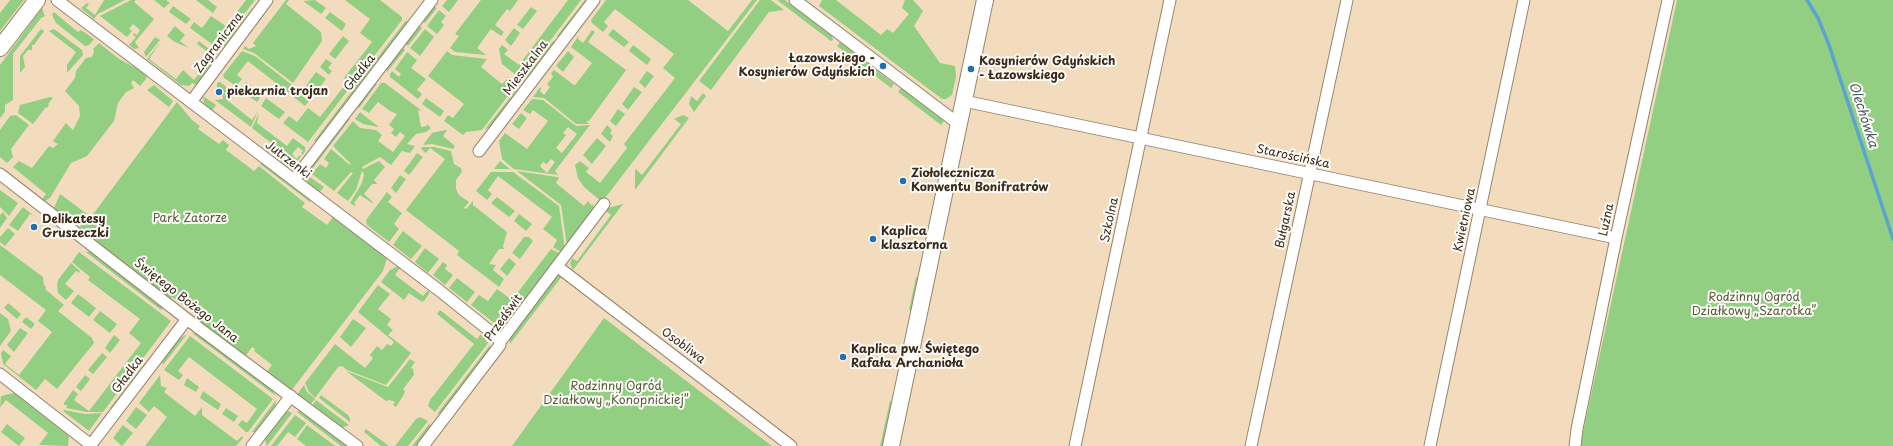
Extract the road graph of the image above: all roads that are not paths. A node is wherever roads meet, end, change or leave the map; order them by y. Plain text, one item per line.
1 (37, 0) edge
2 (57, 0) edge
3 (267, 0) edge
4 (432, 0) edge
5 (594, 0) edge
6 (795, 0) edge
7 (985, 0) edge
8 (1170, 0) edge
9 (1347, 0) edge
10 (1524, 0) edge
11 (1668, 0) edge
12 (0, 48) edge
13 (964, 101) junction
14 (191, 102) junction
15 (960, 125) junction
16 (1140, 138) junction
17 (479, 151) dead end
18 (1310, 173) junction
19 (0, 174) edge
20 (294, 180) junction
21 (604, 204) dead end
22 (1480, 209) junction
23 (1616, 238) junction
24 (558, 267) junction
25 (187, 319) junction
26 (500, 342) junction
27 (0, 374) edge
28 (291, 396) junction
29 (91, 445) edge
30 (252, 446) edge
31 (357, 446) edge
32 (423, 446) edge
33 (791, 446) edge
34 (891, 446) edge
35 (1075, 446) edge
36 (1251, 446) edge
37 (1430, 446) edge
38 (1575, 446) edge

1 - 12 street
2 - 14 street, Jutrzenki
3 - 14 street, Zagraniczna
4 - 20 street, Gładka
5 - 17 street, Mieszkalna
6 - 15 street
7 - 13 street
8 - 16 street, Szkolna
9 - 18 street, Bułgarska
10 - 22 street, Kwietniowa
11 - 23 street, Luźna
13 - 15 street
13 - 16 street, Starościńska
14 - 20 street, Jutrzenki
15 - 34 street
16 - 18 street, Starościńska
16 - 35 street, Szkolna
18 - 22 street, Starościńska
18 - 36 street, Bułgarska
19 - 25 street, Świętego Bożego Jana
20 - 26 street, Jutrzenki
21 - 24 street, Przedświt
22 - 23 street, Starościńska
22 - 37 street, Kwietniowa
23 - 38 street, Luźna
24 - 26 street, Przedświt
24 - 33 street, Osobliwa
25 - 28 street, Świętego Bożego Jana
25 - 29 street, Gładka
26 - 32 street, Przedświt
27 - 29 street
28 - 30 street
28 - 31 street, Świętego Bożego Jana

